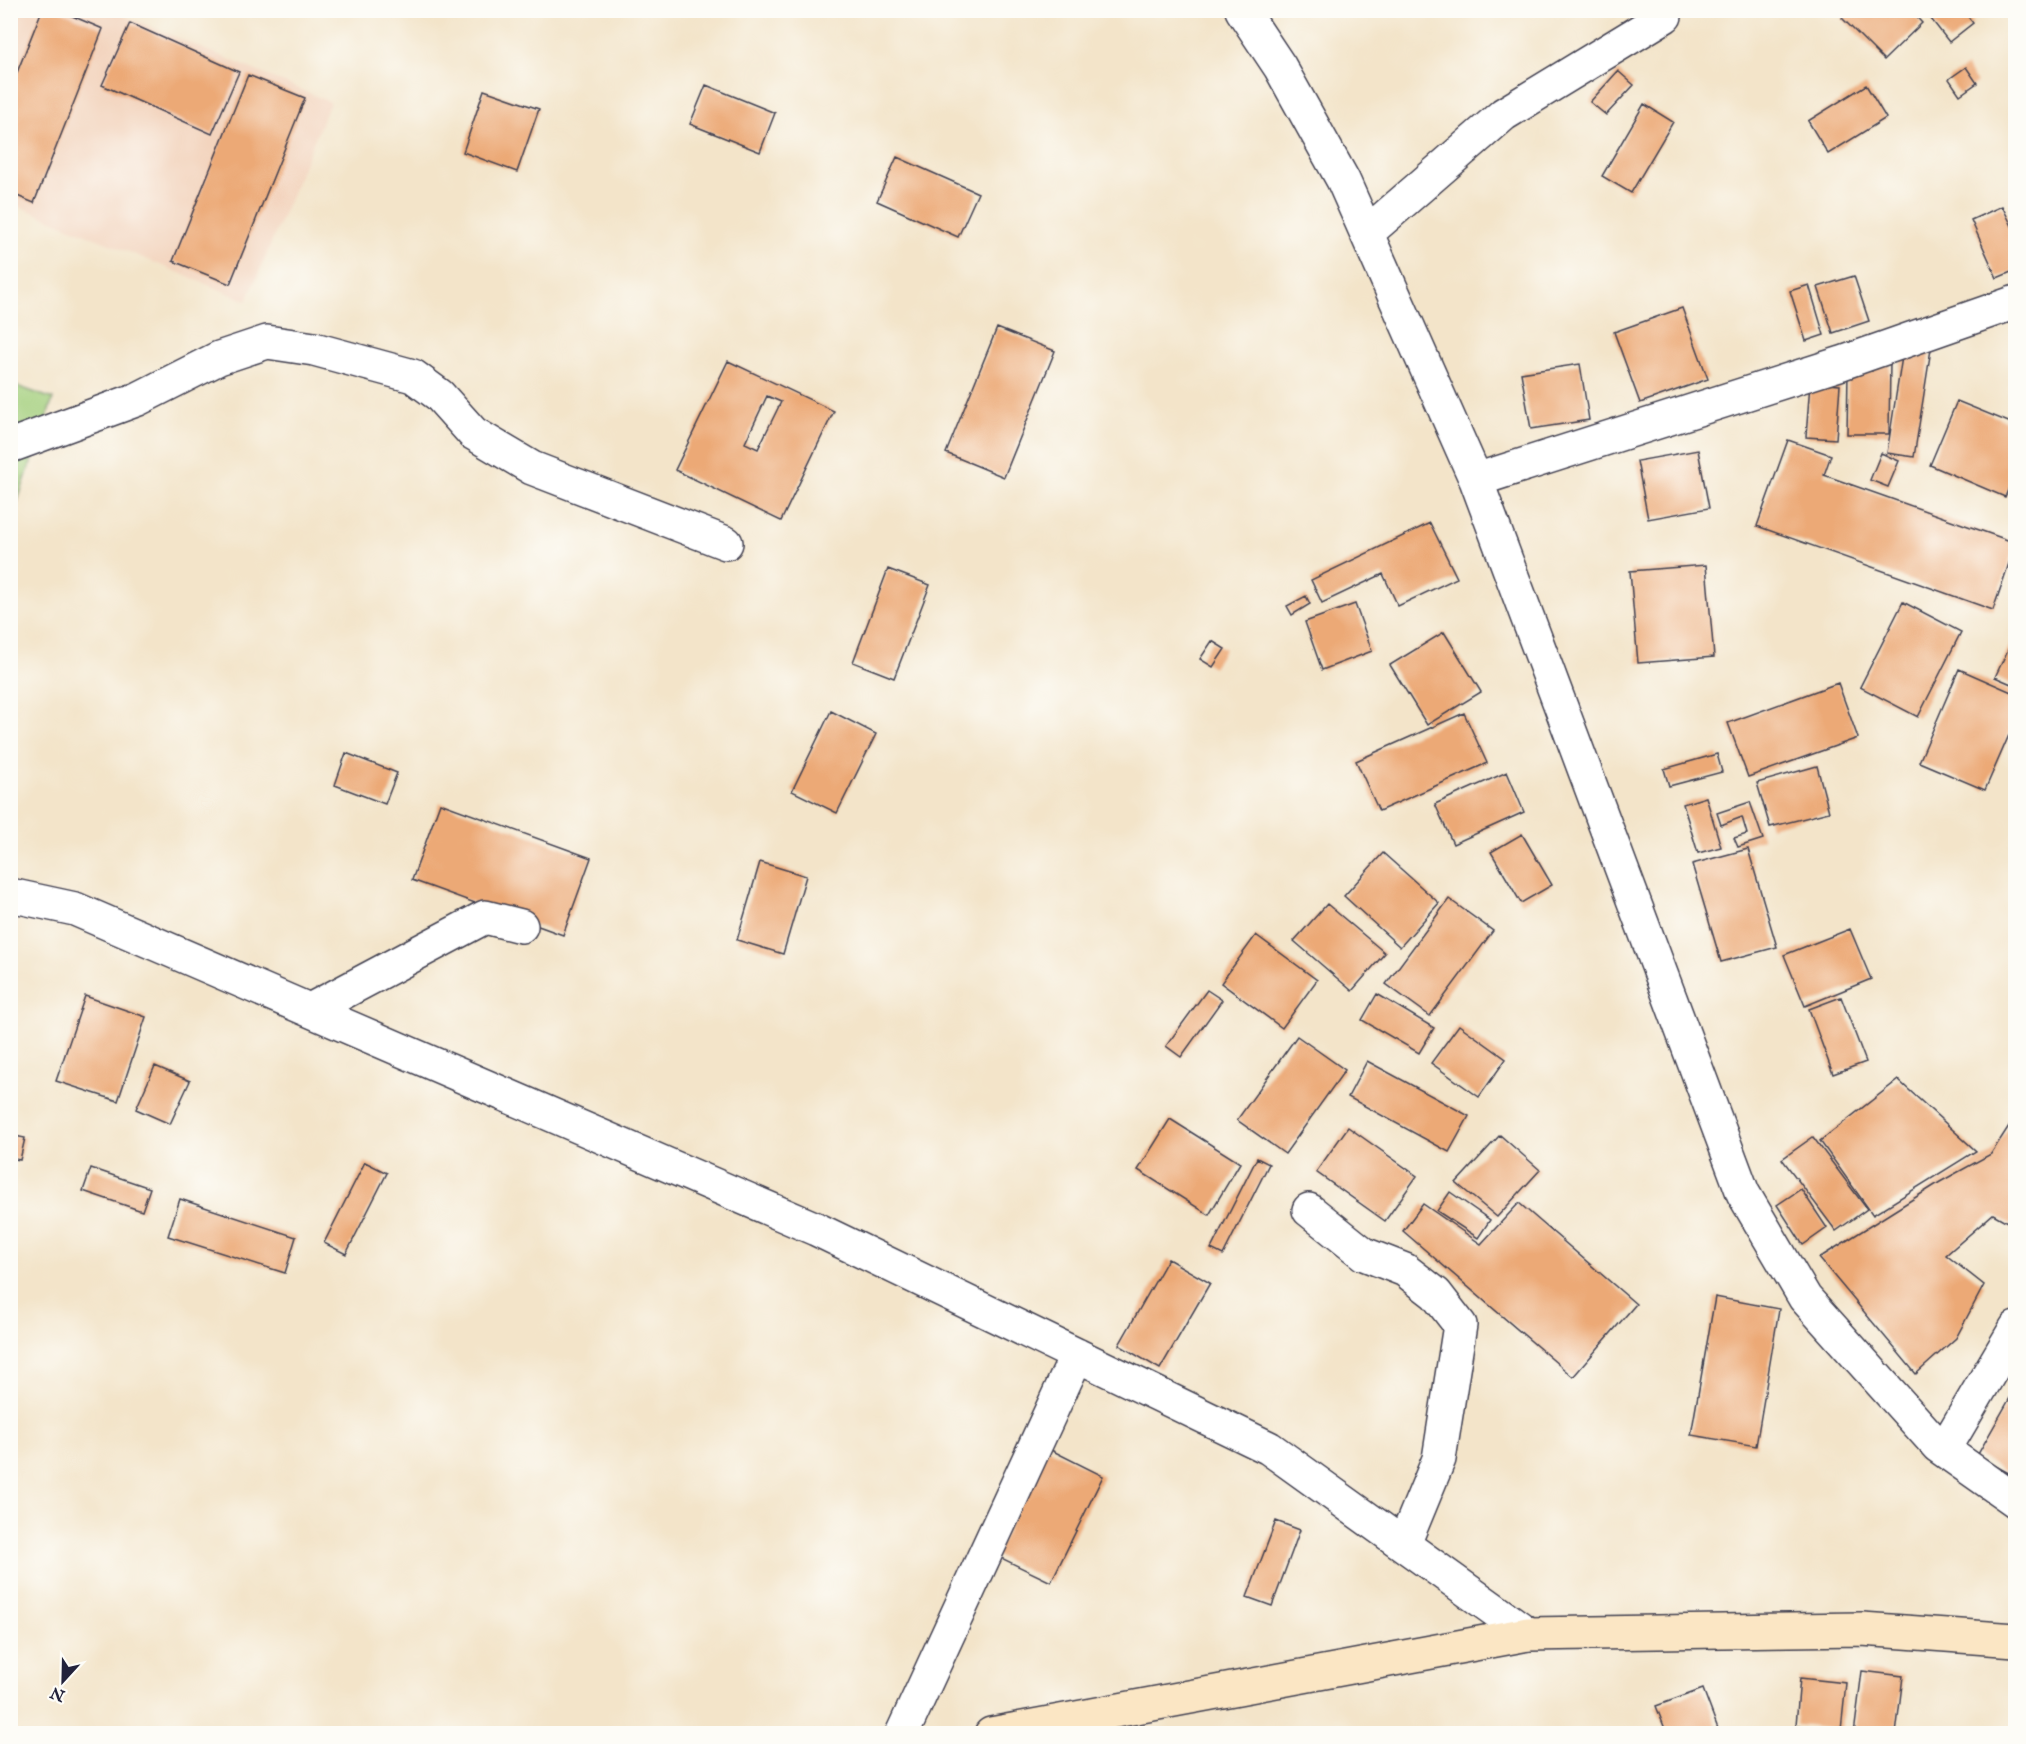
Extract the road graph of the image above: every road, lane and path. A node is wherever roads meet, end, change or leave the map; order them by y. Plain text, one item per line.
1 (1242, 10) edge
2 (1665, 16) dead end
3 (1367, 233) junction
4 (2016, 302) edge
5 (10, 446) edge
6 (1476, 480) junction
7 (726, 543) dead end
8 (10, 894) edge
9 (521, 926) dead end
10 (310, 1010) junction
11 (1309, 1210) dead end
12 (2016, 1328) edge
13 (1077, 1355) junction
14 (1944, 1450) junction
15 (2016, 1501) edge
16 (1404, 1544) junction
17 (1528, 1634) junction
18 (2016, 1640) edge
19 (902, 1734) edge
20 (991, 1734) edge

1 - 3 street
2 - 3 street
3 - 6 street
4 - 6 street
5 - 7 street
6 - 14 street
8 - 10 street
9 - 10 street
10 - 13 street
11 - 16 street
12 - 14 street
13 - 16 street
13 - 19 street
14 - 15 street
16 - 17 street
17 - 18 main road
17 - 20 main road

